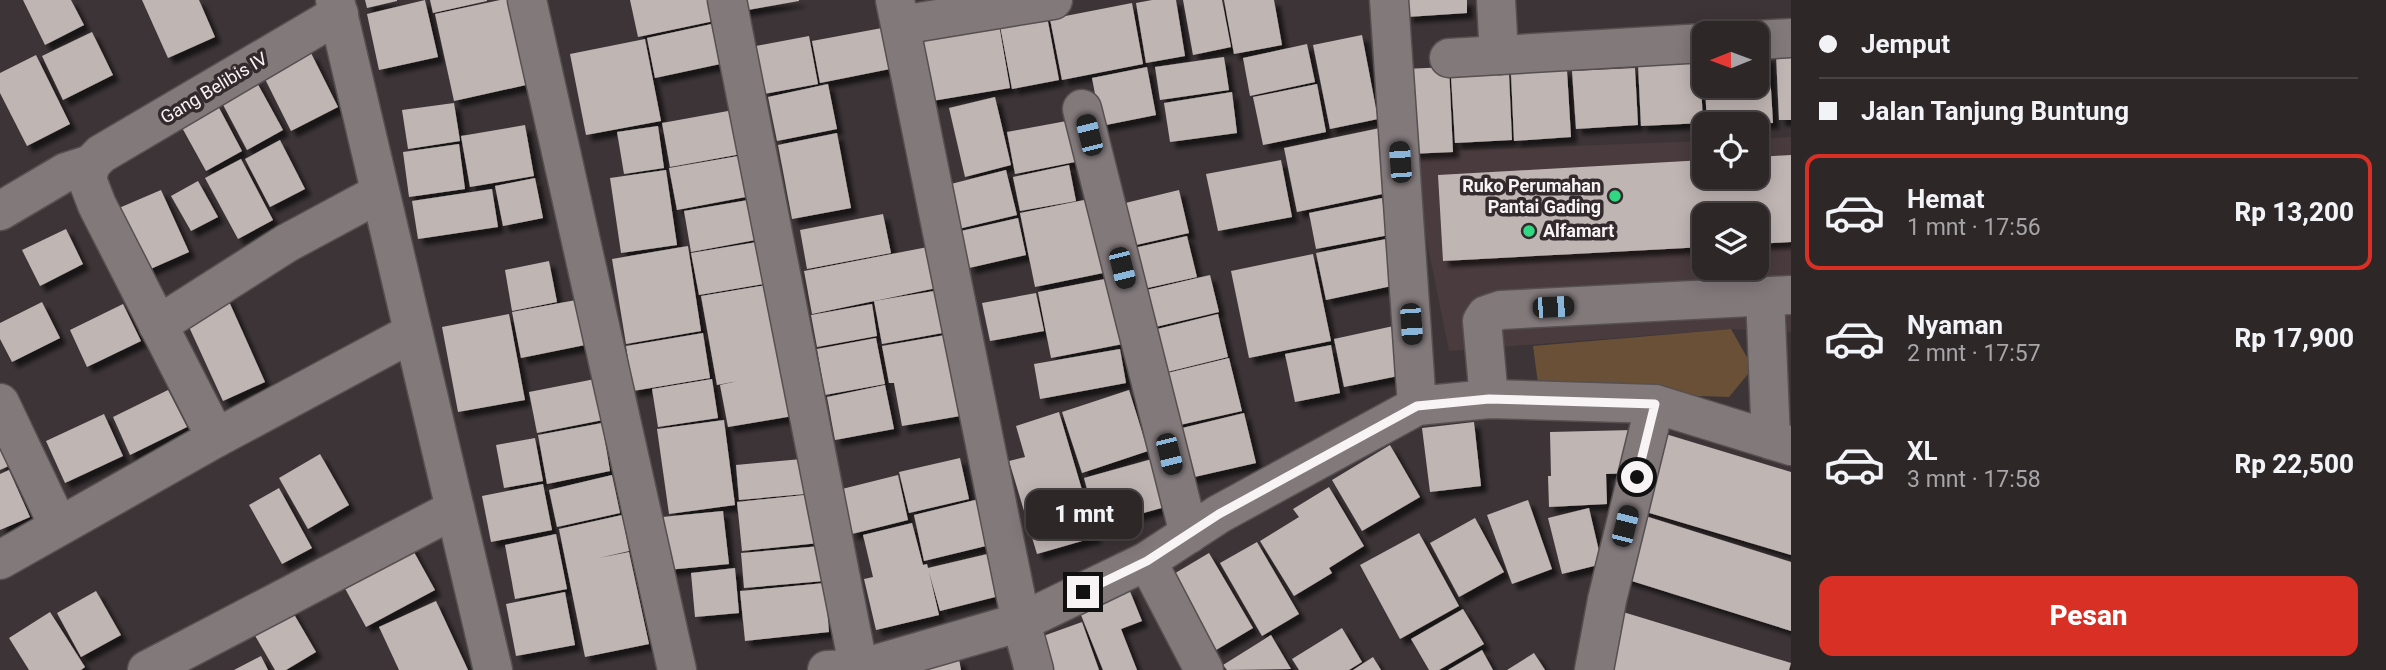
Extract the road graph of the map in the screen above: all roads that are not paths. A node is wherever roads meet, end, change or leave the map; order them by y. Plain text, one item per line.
1 (527, 0) edge
2 (727, 0) edge
3 (1054, 0) edge
4 (1389, 0) edge
5 (1496, 0) edge
6 (337, 7) edge
7 (898, 13) edge
8 (1791, 38) edge
9 (1769, 39) edge
10 (1692, 44) edge
11 (1499, 55) junction
12 (1449, 58) dead end
13 (1082, 109) dead end
14 (91, 164) junction
15 (380, 193) junction
16 (0, 211) edge
17 (1778, 295) edge
18 (158, 325) junction
19 (412, 333) junction
20 (1489, 399) junction
21 (0, 403) edge
22 (1655, 404) junction
23 (1417, 406) junction
24 (216, 438) junction
25 (1781, 443) edge
26 (455, 509) junction
27 (58, 525) junction
28 (1189, 534) junction
29 (0, 560) edge
30 (1147, 561) junction
31 (1020, 622) junction
32 (147, 670) edge
33 (493, 670) edge
34 (677, 670) edge
35 (848, 670) edge
36 (1034, 670) edge
37 (1205, 670) edge
38 (1594, 670) edge

1 - 34 street
2 - 35 street
3 - 7 street
4 - 23 street
5 - 11 street
6 - 14 street, Gang Belibis IV
6 - 15 street
7 - 31 street
8 - 9 street
10 - 11 street
11 - 12 street
13 - 28 street
14 - 16 street, Gang Belibis IV
14 - 18 street
15 - 18 street
15 - 19 street
17 - 20 street
17 - 25 street
18 - 24 street
19 - 24 street
19 - 26 street
20 - 22 street
20 - 23 street
21 - 27 street
22 - 25 street
22 - 38 street
23 - 28 street
24 - 27 street
26 - 32 street
26 - 33 street
27 - 29 street
28 - 30 street
30 - 31 street
30 - 37 street
31 - 35 street
31 - 36 street

